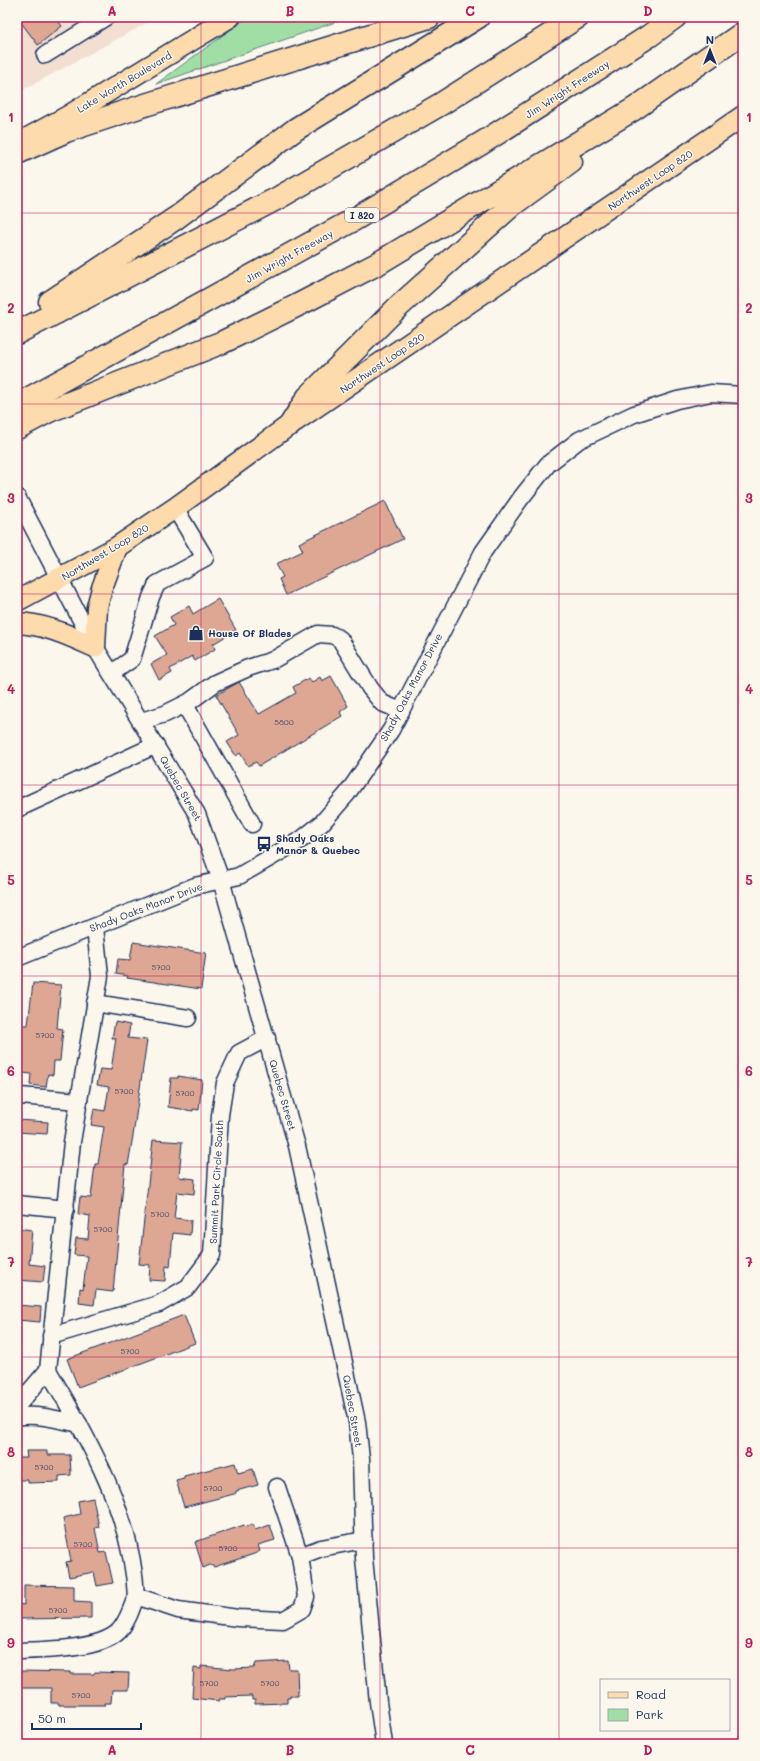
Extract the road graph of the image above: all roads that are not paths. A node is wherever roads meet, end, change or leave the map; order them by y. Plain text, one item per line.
1 (106, 17) edge
2 (230, 17) edge
3 (429, 17) edge
4 (478, 17) edge
5 (578, 17) edge
6 (675, 17) edge
7 (743, 33) edge
8 (45, 55) dead end
9 (634, 109) junction
10 (743, 116) edge
11 (17, 144) edge
12 (17, 153) edge
13 (23, 330) edge
14 (743, 395) edge
15 (17, 405) edge
16 (292, 424) junction
17 (17, 428) edge
18 (17, 497) edge
19 (175, 508) junction
20 (117, 547) junction
21 (60, 579) junction
22 (17, 601) edge
23 (17, 623) edge
24 (95, 647) junction
25 (112, 673) junction
26 (184, 705) junction
27 (401, 711) junction
28 (141, 721) junction
29 (156, 745) junction
30 (17, 809) edge
31 (252, 824) dead end
32 (221, 880) junction
33 (95, 926) junction
34 (17, 958) edge
35 (95, 1003) junction
36 (188, 1018) dead end
37 (268, 1038) junction
38 (20, 1096) dead end
39 (79, 1101) junction
40 (17, 1204) edge
41 (66, 1209) junction
42 (50, 1336) junction
43 (48, 1370) junction
44 (17, 1406) edge
45 (17, 1417) edge
46 (79, 1424) junction
47 (277, 1487) dead end
48 (364, 1540) junction
49 (300, 1556) junction
50 (136, 1596) junction
51 (17, 1651) edge
52 (384, 1744) edge

1 - 8 street
2 - 11 main road, Lake Worth Boulevard
3 - 12 highway
4 - 13 highway
5 - 13 highway
6 - 15 highway, Jim Wright Freeway / I 820
7 - 9 highway
9 - 16 highway
9 - 17 highway
10 - 16 main road, Northwest Loop 820
14 - 27 street, Shady Oaks Manor Drive
16 - 19 main road, Northwest Loop 820
18 - 21 street, Quebec Street
19 - 20 main road, Northwest Loop 820
19 - 25 street
20 - 21 main road, Northwest Loop 820
20 - 24 main road
21 - 22 main road, Northwest Loop 820
21 - 24 street, Quebec Street
23 - 24 main road
24 - 25 street, Quebec Street
25 - 28 street, Quebec Street
26 - 27 street
26 - 28 street
26 - 31 street
27 - 32 street, Shady Oaks Manor Drive
28 - 29 street, Quebec Street
29 - 30 street
29 - 32 street, Quebec Street
32 - 33 street, Shady Oaks Manor Drive
32 - 37 street, Quebec Street
33 - 34 street, Shady Oaks Manor Drive
33 - 35 street
35 - 36 street
35 - 39 street
37 - 42 street, Summit Park Circle South
37 - 48 street, Quebec Street
38 - 39 street
39 - 41 street
40 - 41 street
41 - 42 street
42 - 43 street
43 - 44 street
43 - 46 street
45 - 46 street
46 - 50 street
47 - 49 street
48 - 49 street
48 - 52 street, Quebec Street
49 - 50 street
50 - 51 street

